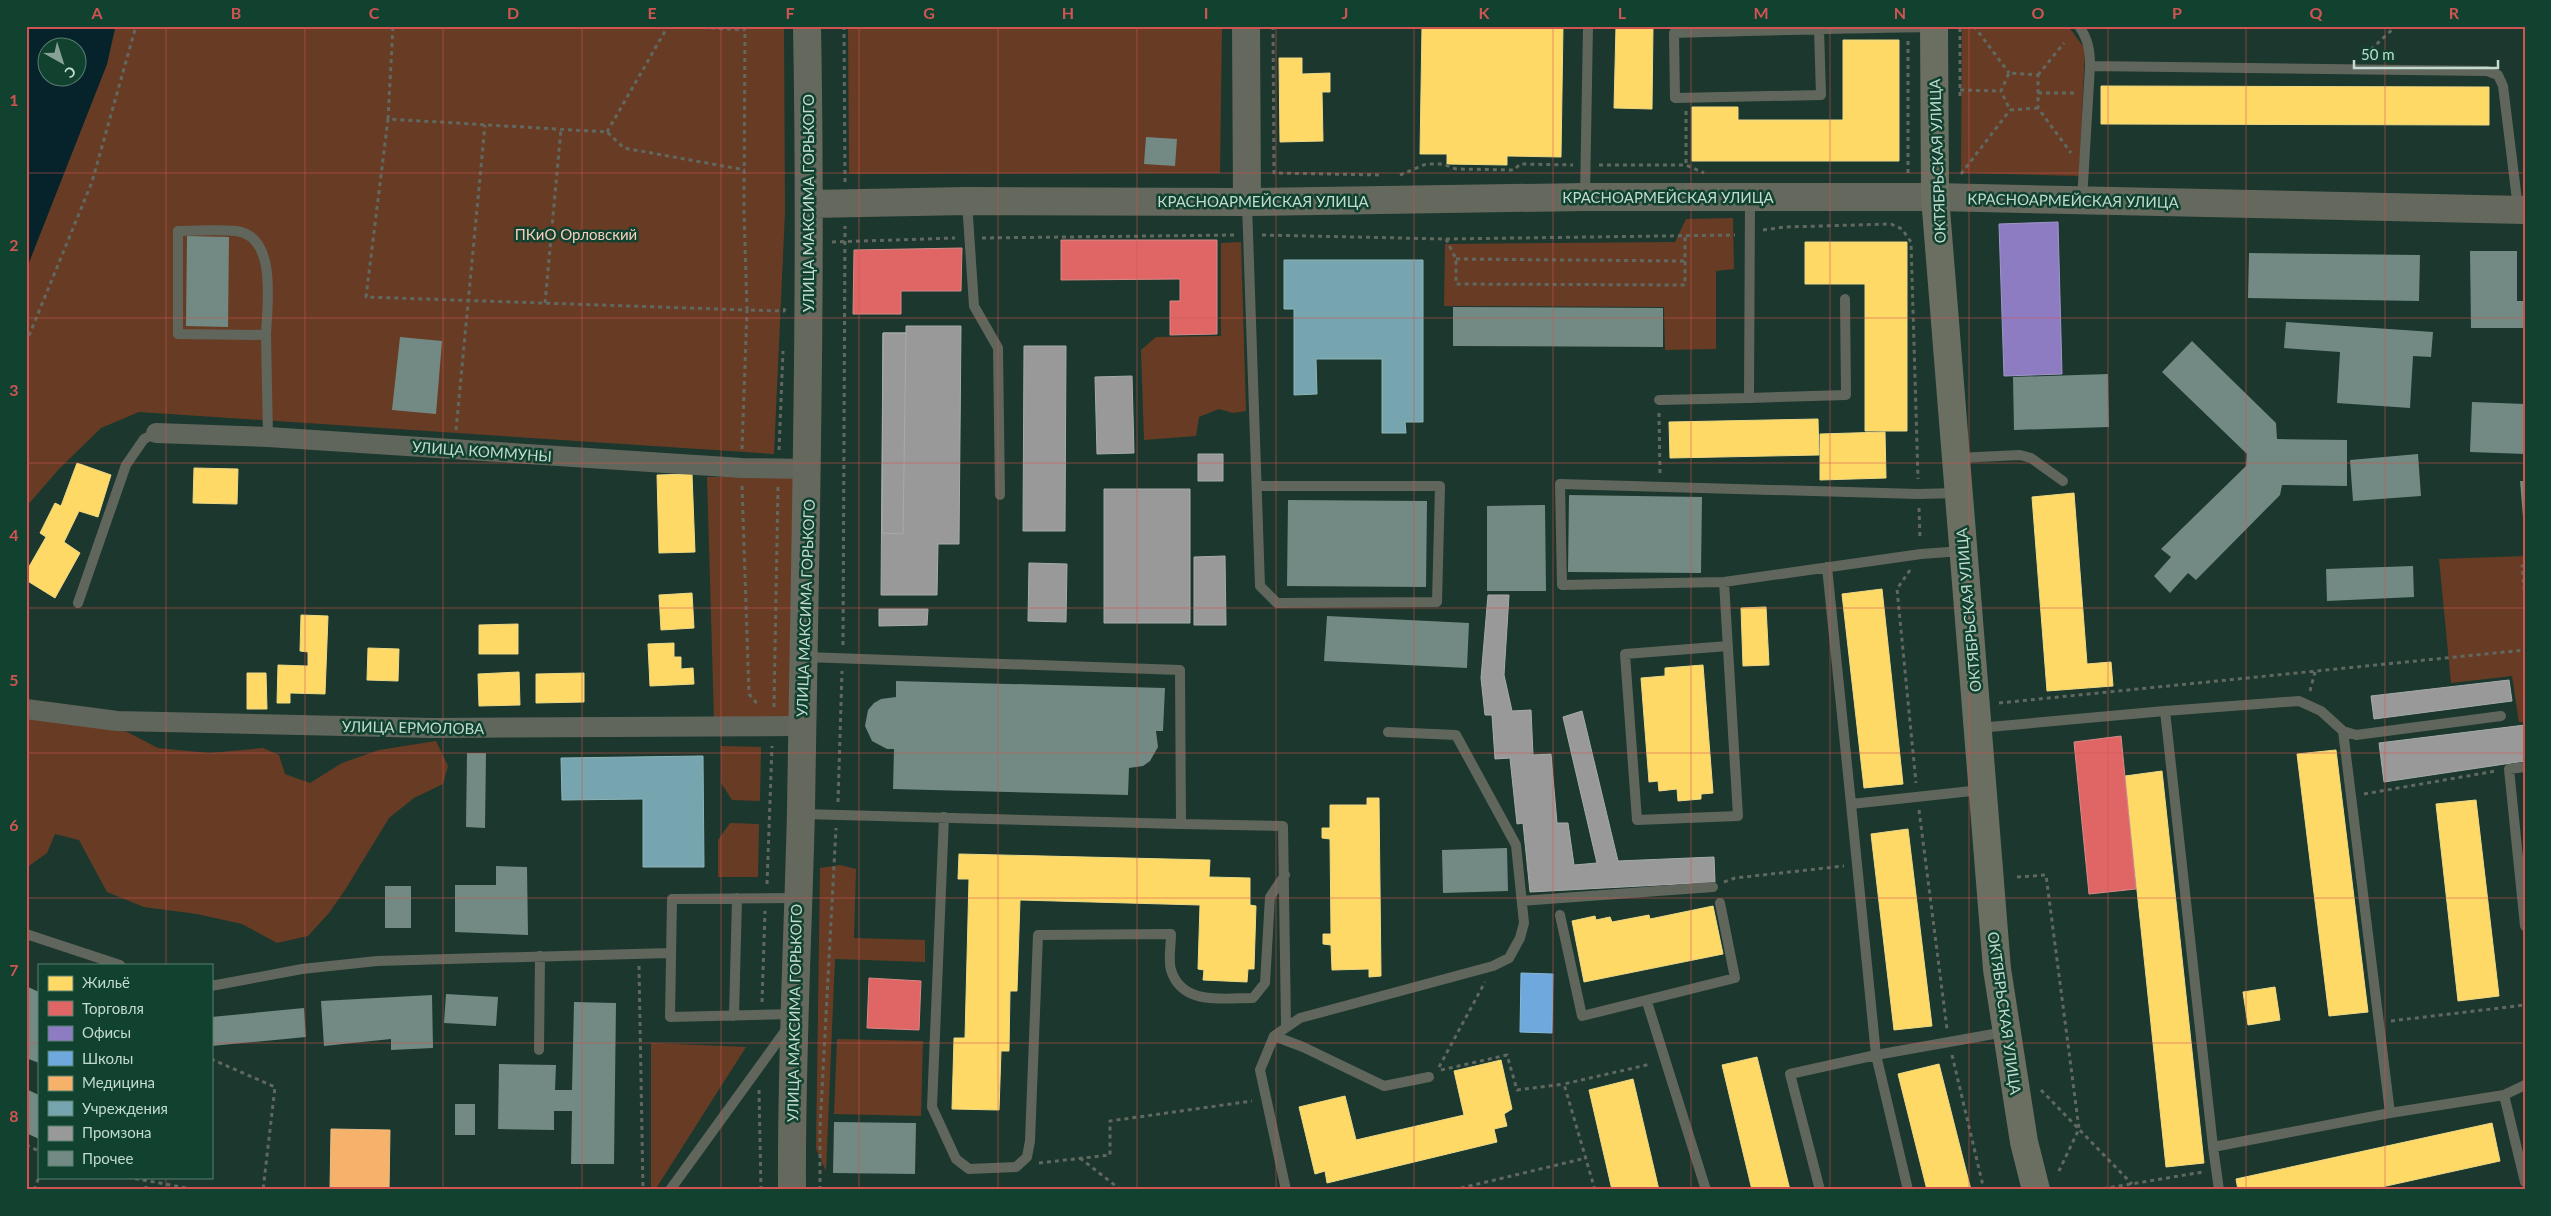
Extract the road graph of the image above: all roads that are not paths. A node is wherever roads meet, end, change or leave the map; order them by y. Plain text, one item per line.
1 (807, 26) edge
2 (1246, 26) edge
3 (1588, 26) edge
4 (2079, 26) edge
5 (1925, 27) edge
6 (1820, 29) junction
7 (2090, 66) junction
8 (1585, 196) junction
9 (1750, 197) junction
10 (1935, 197) junction
11 (2082, 200) junction
12 (967, 201) junction
13 (1247, 202) junction
14 (810, 204) junction
15 (2521, 209) edge
16 (1845, 299) dead end
17 (266, 335) junction
18 (1749, 398) junction
19 (1659, 400) road end
20 (156, 433) joint
21 (268, 437) junction
22 (1956, 458) junction
23 (808, 469) junction
24 (2063, 481) dead end
25 (1257, 486) junction
26 (1958, 493) junction
27 (1000, 494) dead end
28 (1963, 551) junction
29 (1827, 567) junction
30 (1724, 582) junction
31 (78, 604) dead end
32 (1728, 646) junction
33 (804, 657) junction
34 (26, 709) edge
35 (2165, 711) junction
36 (2501, 716) dead end
37 (802, 726) junction
38 (1977, 728) junction
39 (2343, 731) junction
40 (1388, 732) dead end
41 (2525, 767) edge
42 (1982, 790) junction
43 (1851, 804) junction
44 (800, 814) junction
45 (944, 817) junction
46 (1181, 824) junction
47 (1285, 875) junction
48 (1713, 887) road end
49 (737, 898) junction
50 (797, 898) junction
51 (1522, 901) junction
52 (1720, 903) dead end
53 (1560, 915) dead end
54 (2525, 926) edge
55 (26, 934) edge
56 (670, 953) junction
57 (540, 956) junction
58 (117, 964) edge
59 (212, 986) edge
60 (1647, 1002) junction
61 (734, 1016) junction
62 (793, 1017) junction
63 (1286, 1026) junction
64 (2005, 1032) junction
65 (1274, 1036) junction
66 (539, 1050) dead end
67 (1876, 1055) junction
68 (1429, 1077) dead end
69 (2525, 1085) edge
70 (2504, 1095) junction
71 (2390, 1113) junction
72 (2213, 1147) junction
73 (2525, 1182) edge
74 (2047, 1186) edge
75 (670, 1190) edge
76 (792, 1190) edge
77 (1286, 1190) edge
78 (1706, 1190) edge
79 (1820, 1190) edge
80 (1908, 1190) edge
81 (2219, 1190) edge

1 - 14 street, УЛИЦА МАКСИМА ГОРЬКОГО
2 - 13 street
3 - 8 lane
4 - 7 lane
5 - 6 lane
5 - 10 main road, ОКТЯБРЬСКАЯ УЛИЦА
6 - 6 lane
7 - 11 lane
7 - 15 lane
8 - 9 street, КРАСНОАРМЕЙСКАЯ УЛИЦА
8 - 13 street, КРАСНОАРМЕЙСКАЯ УЛИЦА
9 - 10 street, КРАСНОАРМЕЙСКАЯ УЛИЦА
9 - 18 lane
10 - 11 street, КРАСНОАРМЕЙСКАЯ УЛИЦА
10 - 22 main road, ОКТЯБРЬСКАЯ УЛИЦА
11 - 15 street, КРАСНОАРМЕЙСКАЯ УЛИЦА
12 - 13 street, КРАСНОАРМЕЙСКАЯ УЛИЦА
12 - 14 street, КРАСНОАРМЕЙСКАЯ УЛИЦА
12 - 27 lane
13 - 25 lane
14 - 23 street, УЛИЦА МАКСИМА ГОРЬКОГО
16 - 18 lane
17 - 17 lane
17 - 21 lane
18 - 19 lane
20 - 21 street, УЛИЦА КОММУНЫ
20 - 31 lane
21 - 23 street, УЛИЦА КОММУНЫ
22 - 24 lane
22 - 26 main road, ОКТЯБРЬСКАЯ УЛИЦА
23 - 33 street, УЛИЦА МАКСИМА ГОРЬКОГО
25 - 25 lane
26 - 28 main road, ОКТЯБРЬСКАЯ УЛИЦА
26 - 30 lane
28 - 29 lane
28 - 38 main road, ОКТЯБРЬСКАЯ УЛИЦА
29 - 30 lane
29 - 43 lane
30 - 32 lane
32 - 32 lane
33 - 37 street, УЛИЦА МАКСИМА ГОРЬКОГО
33 - 46 lane
34 - 37 street, УЛИЦА ЕРМОЛОВА
35 - 38 lane
35 - 39 lane
35 - 72 lane
36 - 39 lane
37 - 44 street, УЛИЦА МАКСИМА ГОРЬКОГО
38 - 42 main road, ОКТЯБРЬСКАЯ УЛИЦА
39 - 71 lane
40 - 51 lane
41 - 54 lane
42 - 43 lane
42 - 64 main road, ОКТЯБРЬСКАЯ УЛИЦА
43 - 67 lane
44 - 45 lane
44 - 50 street, УЛИЦА МАКСИМА ГОРЬКОГО
45 - 46 lane
45 - 47 lane
46 - 47 lane
47 - 63 lane
48 - 51 lane
49 - 50 lane
49 - 56 lane
49 - 61 lane
50 - 62 street, УЛИЦА МАКСИМА ГОРЬКОГО
51 - 63 lane
52 - 60 lane
53 - 60 lane
55 - 58 lane
56 - 57 lane
56 - 61 lane
57 - 59 lane
57 - 66 lane
60 - 78 lane
61 - 62 lane
62 - 75 lane
62 - 76 street, УЛИЦА МАКСИМА ГОРЬКОГО
63 - 65 lane
64 - 67 lane
64 - 74 main road, ОКТЯБРЬСКАЯ УЛИЦА
65 - 68 lane
65 - 77 lane
67 - 79 lane
67 - 80 lane
69 - 70 lane
70 - 71 lane
70 - 73 lane
71 - 72 lane
72 - 81 lane

